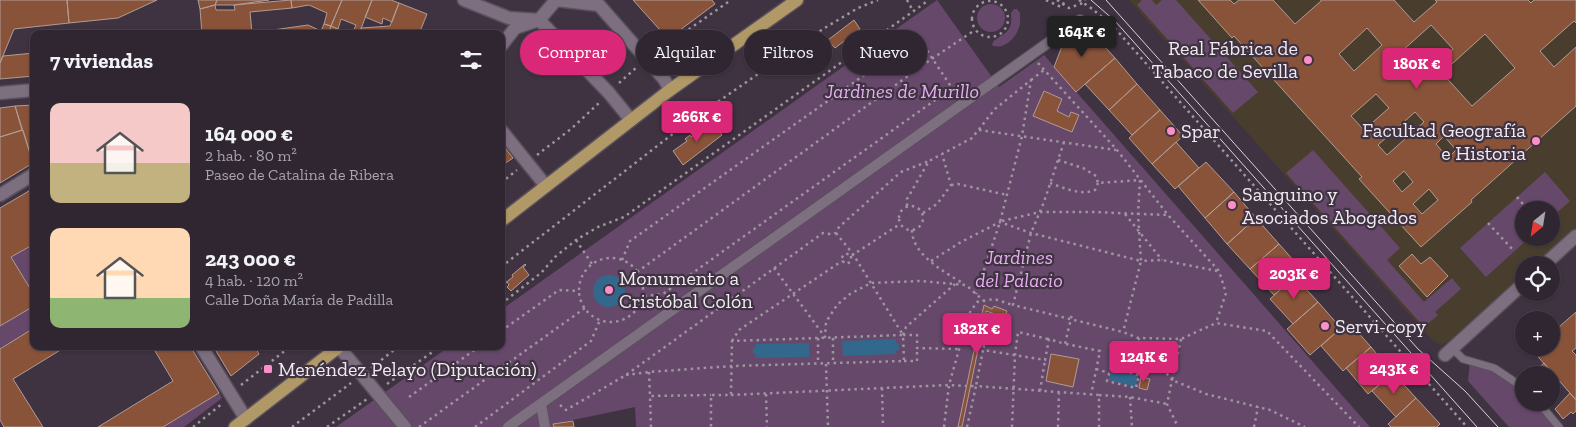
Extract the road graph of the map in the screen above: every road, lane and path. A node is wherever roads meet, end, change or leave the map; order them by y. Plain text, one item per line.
1 (464, 0) edge
2 (556, 0) edge
3 (731, 0) edge
4 (797, 0) edge
5 (878, 0) edge
6 (906, 0) edge
7 (929, 0) edge
8 (1046, 0) edge
9 (1057, 0) edge
10 (1066, 0) edge
11 (1079, 0) edge
12 (1084, 2) edge
13 (1063, 4) junction
14 (914, 11) junction
15 (540, 20) junction
16 (1080, 20) dead end
17 (688, 30) edge
18 (975, 30) junction
19 (505, 41) edge
20 (1028, 57) junction
21 (933, 58) junction
22 (636, 68) edge
23 (1044, 70) junction
24 (1031, 80) junction
25 (614, 87) dead end
26 (30, 90) edge
27 (670, 90) junction
28 (0, 93) edge
29 (601, 101) dead end
30 (631, 120) junction
31 (979, 130) junction
32 (505, 135) edge
33 (1022, 136) junction
34 (1064, 142) junction
35 (1117, 150) junction
36 (521, 154) junction
37 (942, 154) junction
38 (1058, 160) junction
39 (929, 161) junction
40 (30, 176) edge
41 (505, 180) edge
42 (1140, 180) junction
43 (1098, 183) junction
44 (1050, 184) junction
45 (951, 185) junction
46 (546, 186) junction
47 (0, 195) edge
48 (1007, 195) junction
49 (1517, 198) dead end
50 (1520, 201) edge
51 (907, 206) junction
52 (1040, 212) junction
53 (923, 213) junction
54 (1125, 213) junction
55 (1138, 214) junction
56 (1168, 216) junction
57 (505, 217) edge
58 (1000, 222) junction
59 (1488, 223) dead end
60 (900, 224) junction
61 (912, 230) junction
62 (836, 232) junction
63 (1139, 232) junction
64 (1031, 233) junction
65 (1576, 236) edge
66 (576, 240) junction
67 (1514, 251) dead end
68 (852, 255) junction
69 (1554, 256) edge
70 (622, 260) junction
71 (1162, 260) junction
72 (842, 261) junction
73 (931, 261) junction
74 (1141, 261) junction
75 (505, 264) edge
76 (592, 264) junction
77 (774, 268) junction
78 (1219, 271) junction
79 (637, 272) junction
80 (871, 283) junction
81 (955, 284) junction
82 (966, 285) junction
83 (579, 291) junction
84 (1515, 292) edge
85 (793, 294) junction
86 (976, 294) junction
87 (642, 296) junction
88 (505, 301) edge
89 (984, 301) junction
90 (1014, 305) junction
91 (584, 308) junction
92 (1072, 314) dead end
93 (1071, 319) junction
94 (600, 320) junction
95 (1216, 323) junction
96 (505, 328) edge
97 (982, 330) dead end
98 (1123, 332) junction
99 (903, 335) junction
100 (825, 337) junction
101 (818, 338) junction
102 (833, 338) junction
103 (1138, 338) junction
104 (1181, 339) junction
105 (1049, 340) junction
106 (732, 341) junction
107 (1065, 344) junction
108 (918, 348) junction
109 (958, 349) junction
110 (203, 350) edge
111 (335, 350) edge
112 (341, 350) edge
113 (394, 350) edge
114 (474, 350) edge
115 (983, 350) junction
116 (1448, 351) joint
117 (1015, 355) junction
118 (1045, 360) junction
119 (904, 361) junction
120 (834, 363) junction
121 (818, 364) junction
122 (826, 364) junction
123 (732, 366) junction
124 (1096, 369) junction
125 (649, 372) junction
126 (1109, 373) junction
127 (362, 375) junction
128 (626, 375) junction
129 (1172, 380) junction
130 (1515, 382) edge
131 (949, 385) junction
132 (967, 386) dead end
133 (972, 386) dead end
134 (976, 386) junction
135 (882, 388) junction
136 (827, 389) junction
137 (1014, 390) junction
138 (1040, 391) junction
139 (766, 393) junction
140 (1059, 393) junction
141 (711, 395) junction
142 (732, 395) junction
143 (1090, 395) junction
144 (1099, 395) junction
145 (650, 396) junction
146 (409, 397) dead end
147 (550, 397) junction
148 (1130, 397) junction
149 (541, 404) junction
150 (1167, 404) junction
151 (1258, 407) junction
152 (1546, 411) edge
153 (246, 419) junction
154 (1177, 426) edge
155 (236, 427) edge
156 (292, 427) edge
157 (405, 427) edge
158 (419, 427) edge
159 (475, 427) edge
160 (508, 427) edge
161 (545, 427) edge
162 (651, 427) edge
163 (711, 427) edge
164 (767, 427) edge
165 (828, 427) edge
166 (883, 427) edge
167 (944, 427) edge
168 (967, 427) edge
169 (1012, 427) edge
170 (1058, 427) edge
171 (1099, 427) edge
172 (1132, 427) edge
173 (1254, 427) edge
174 (1305, 427) edge
175 (1359, 427) edge
176 (1466, 427) edge
177 (1560, 427) edge

1 - 15 street
2 - 15 street
2 - 27 street
3 - 17 path
4 - 27 main road
5 - 75 path
6 - 14 path
7 - 14 path
8 - 13 path
9 - 13 path
10 - 13 path
11 - 12 path
12 - 13 path
12 - 176 path
14 - 66 path
15 - 19 street
15 - 30 street
16 - 20 street
18 - 18 path
18 - 21 path
20 - 23 path
20 - 147 street
21 - 70 path
21 - 79 path
21 - 87 path
22 - 25 path
23 - 24 path
23 - 35 path
24 - 31 path
24 - 33 path
26 - 28 street
27 - 30 main road
29 - 36 path
30 - 46 main road
31 - 33 path
31 - 37 path
32 - 36 street
33 - 34 path
33 - 48 path
34 - 35 path
34 - 38 path
35 - 42 path
36 - 41 path
36 - 46 street
37 - 39 path
37 - 45 path
38 - 43 path
38 - 44 path
39 - 51 path
39 - 62 path
40 - 47 street
42 - 43 path
42 - 55 path
42 - 56 path
43 - 44 path
44 - 52 path
45 - 48 path
45 - 53 path
46 - 57 main road
48 - 58 path
49 - 50 path
51 - 53 path
51 - 60 path
52 - 54 path
52 - 58 path
52 - 64 path
53 - 61 path
54 - 55 path
54 - 63 path
55 - 56 path
55 - 63 path
56 - 78 path
58 - 64 path
58 - 73 path
58 - 86 path
59 - 67 path
60 - 61 path
60 - 68 path
61 - 73 path
62 - 68 path
62 - 77 path
63 - 71 path
63 - 74 path
64 - 74 path
64 - 90 path
65 - 69 street
66 - 76 path
66 - 88 path
68 - 72 path
68 - 72 path
68 - 80 path
70 - 76 path
70 - 79 path
71 - 74 path
71 - 78 path
72 - 85 path
73 - 82 path
74 - 98 path
76 - 83 path
77 - 85 path
77 - 128 path
78 - 95 path
79 - 87 path
80 - 81 path
80 - 99 path
80 - 100 path
81 - 82 path
81 - 99 path
82 - 86 path
83 - 91 path
83 - 96 path
84 - 116 street
85 - 100 path
85 - 106 path
86 - 89 path
87 - 94 path
89 - 90 path
89 - 109 path
90 - 93 path
91 - 94 path
91 - 158 path
92 - 93 path
93 - 98 path
93 - 107 path
94 - 159 path
95 - 104 path
95 - 175 path
97 - 115 path
98 - 103 path
99 - 102 path
99 - 108 path
99 - 119 path
100 - 101 path
100 - 102 path
101 - 106 path
101 - 121 path
102 - 120 path
103 - 104 path
103 - 129 path
104 - 129 path
105 - 107 path
105 - 117 path
105 - 118 path
106 - 123 path
107 - 124 path
108 - 109 path
108 - 119 path
109 - 131 path
110 - 153 street
111 - 153 main road
112 - 127 street
113 - 127 path
114 - 146 path
115 - 117 path
115 - 134 path
116 - 130 lane
117 - 118 path
117 - 137 path
118 - 138 path
119 - 120 path
120 - 122 path
121 - 122 path
121 - 123 path
122 - 136 path
123 - 125 path
123 - 142 path
124 - 126 path
124 - 143 path
125 - 128 path
125 - 145 path
126 - 126 path
127 - 156 path
127 - 157 street
128 - 147 path
129 - 150 path
129 - 151 path
131 - 132 path
131 - 135 path
131 - 167 path
133 - 134 path
134 - 137 path
134 - 168 path
135 - 136 path
135 - 166 path
136 - 139 path
136 - 165 path
137 - 138 path
137 - 169 path
138 - 140 path
139 - 142 path
139 - 164 path
140 - 143 path
140 - 170 path
141 - 142 path
141 - 145 path
141 - 163 path
143 - 144 path
144 - 148 path
144 - 171 path
145 - 162 path
147 - 149 street
148 - 150 path
148 - 172 path
149 - 160 street
149 - 161 street
150 - 154 path
151 - 173 path
151 - 174 path
152 - 177 lane
153 - 155 main road

